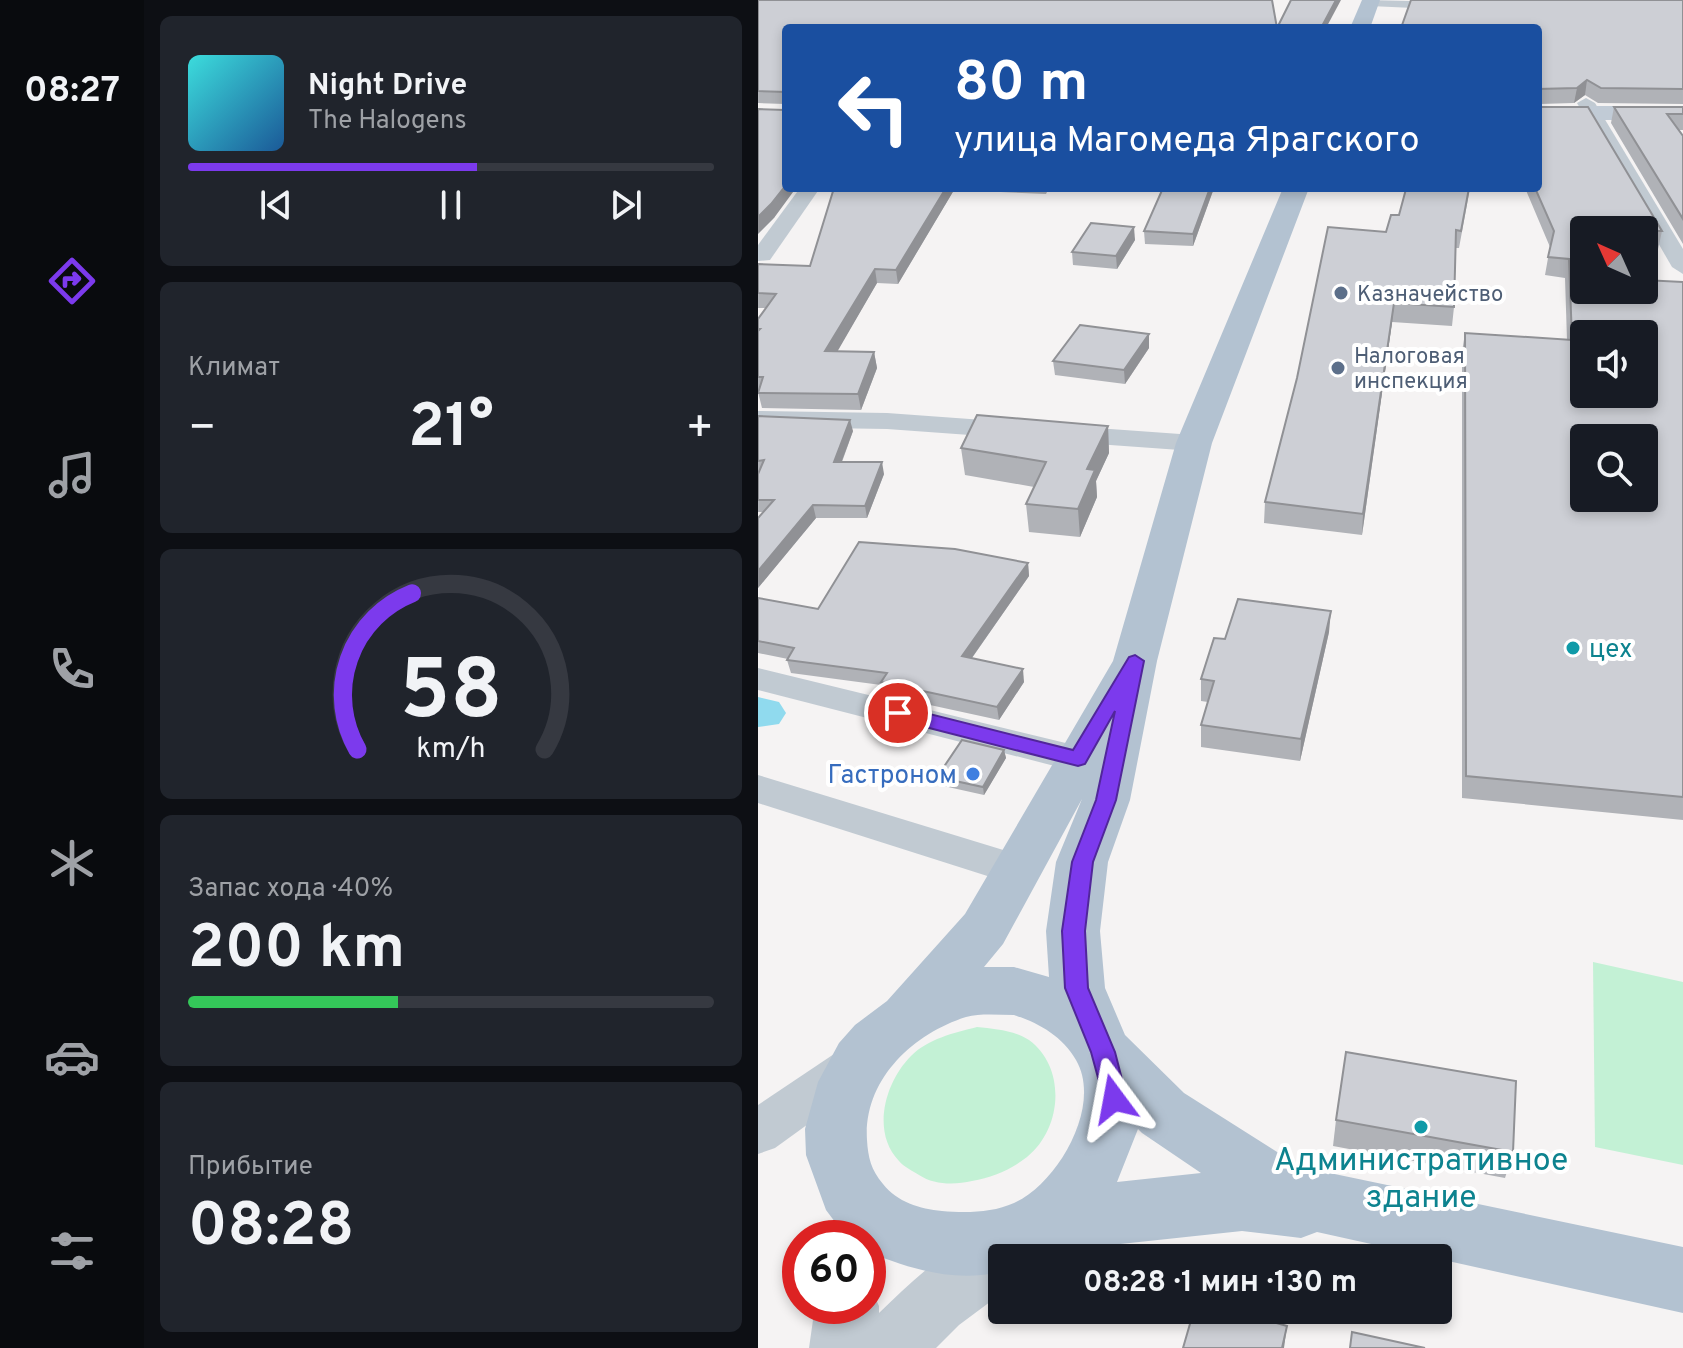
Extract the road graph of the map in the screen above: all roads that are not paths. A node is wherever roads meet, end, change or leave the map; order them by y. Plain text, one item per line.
1 (1371, 1) edge
2 (1462, 6) edge
3 (1362, 24) edge
4 (1542, 102) edge
5 (1683, 103) edge
6 (1589, 108) junction
7 (1542, 113) edge
8 (1683, 113) edge
9 (807, 192) edge
10 (1294, 192) edge
11 (762, 255) dead end
12 (1683, 267) edge
13 (758, 419) edge
14 (1194, 443) junction
15 (1135, 661) junction
16 (758, 679) edge
17 (1078, 759) junction
18 (758, 789) edge
19 (1019, 870) junction
20 (909, 1014) junction
21 (1103, 1052) junction
22 (856, 1064) junction
23 (758, 1132) edge
24 (840, 1172) junction
25 (846, 1220) edge
26 (1049, 1220) junction
27 (1683, 1280) edge
28 (1683, 1288) edge
29 (845, 1324) edge
30 (842, 1348) edge
31 (890, 1348) edge

1 - 2 street
1 - 3 main road
4 - 6 main road
5 - 6 main road
6 - 7 main road
6 - 8 main road
6 - 12 street
9 - 11 street
10 - 14 main road
13 - 14 street
14 - 15 main road
15 - 17 main road
15 - 21 main road
16 - 17 street
17 - 19 main road
18 - 19 street
19 - 20 main road
20 - 21 main road
20 - 22 main road
21 - 26 main road
21 - 27 main road
22 - 23 street
22 - 24 main road
24 - 25 street
24 - 26 main road
26 - 28 main road
26 - 31 street
29 - 30 street

